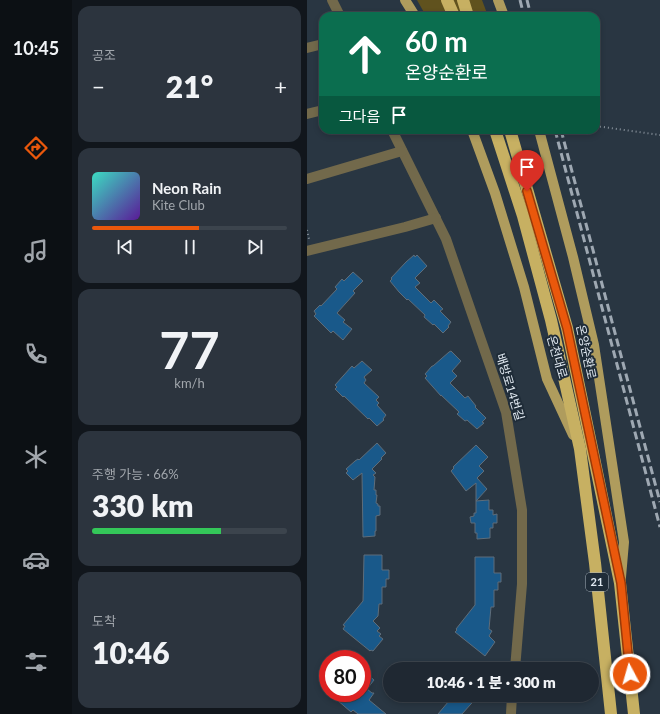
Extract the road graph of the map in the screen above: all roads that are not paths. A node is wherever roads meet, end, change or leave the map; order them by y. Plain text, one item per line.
1 (332, 0) edge
2 (405, 0) edge
3 (447, 0) edge
4 (463, 0) edge
5 (499, 0) edge
6 (337, 12) edge
7 (412, 12) edge
8 (452, 12) edge
9 (468, 12) edge
10 (503, 12) edge
11 (319, 45) edge
12 (307, 48) edge
13 (319, 111) edge
14 (307, 114) edge
15 (394, 134) edge
16 (473, 134) edge
17 (496, 134) edge
18 (510, 134) edge
19 (540, 134) edge
20 (402, 151) junction
21 (307, 179) edge
22 (436, 218) junction
23 (307, 251) edge
24 (580, 449) junction
25 (621, 583) junction
26 (516, 662) edge
27 (512, 702) edge
28 (511, 714) edge
29 (611, 714) edge
30 (634, 714) edge

1 - 6 street
2 - 7 main road
3 - 8 highway
4 - 9 highway
5 - 10 main road
11 - 12 street
13 - 14 street
15 - 20 street, 배방로14번길
16 - 24 main road, 온천대로
17 - 24 highway, 21
18 - 25 highway, 온양순환로 / 21
19 - 25 main road
20 - 21 street
20 - 22 street, 배방로14번길
22 - 23 street
22 - 26 street, 배방로14번길
24 - 29 highway, 온천대로 / 21
25 - 30 highway, 21
27 - 28 street

